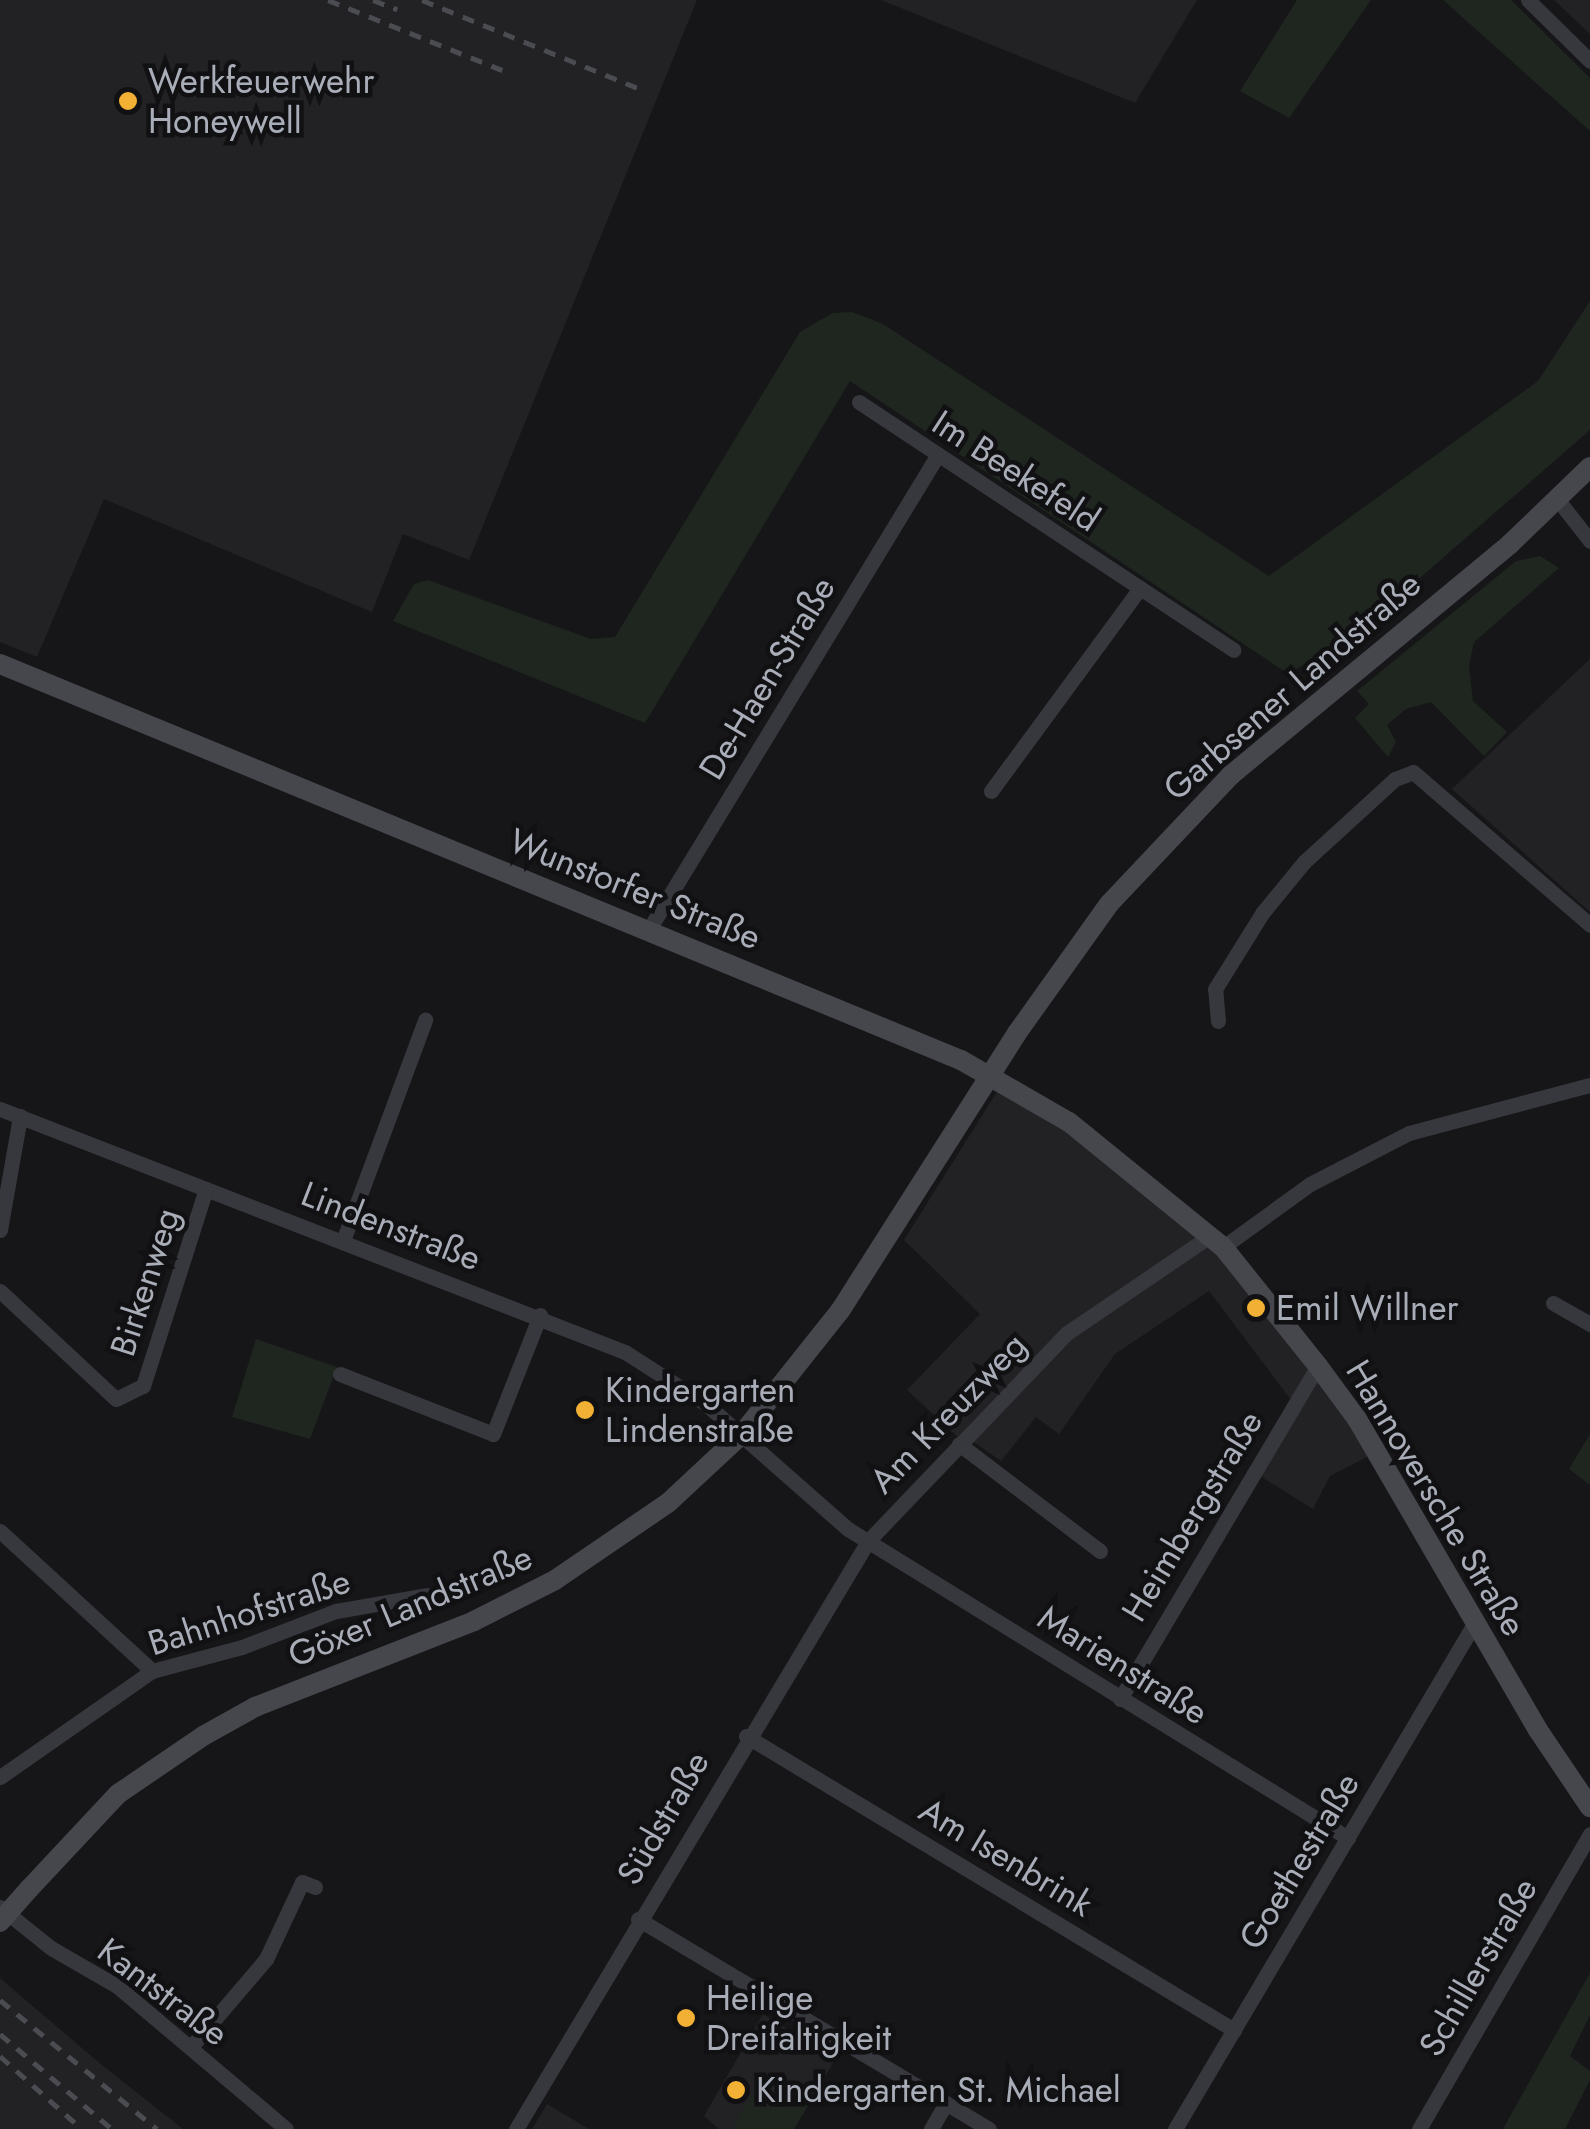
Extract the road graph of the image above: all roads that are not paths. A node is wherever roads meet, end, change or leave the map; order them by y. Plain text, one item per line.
1 (1528, 0) edge
2 (1590, 61) edge
3 (859, 402) dead end
4 (937, 456) junction
5 (1590, 467) edge
6 (1558, 500) junction
7 (1590, 541) edge
8 (1140, 588) junction
9 (1233, 650) dead end
10 (0, 664) edge
11 (991, 791) dead end
12 (1590, 925) edge
13 (648, 931) junction
14 (425, 1020) dead end
15 (1218, 1021) dead end
16 (990, 1074) junction
17 (1590, 1085) edge
18 (0, 1109) edge
19 (20, 1116) junction
20 (206, 1189) junction
21 (0, 1230) edge
22 (344, 1238) junction
23 (1217, 1241) junction
24 (0, 1291) edge
25 (1553, 1303) dead end
26 (540, 1315) junction
27 (1590, 1324) edge
28 (1318, 1366) junction
29 (340, 1374) dead end
30 (742, 1434) junction
31 (958, 1444) junction
32 (0, 1530) edge
33 (868, 1541) junction
34 (1100, 1551) dead end
35 (428, 1595) dead end
36 (1474, 1624) junction
37 (152, 1671) junction
38 (1120, 1699) junction
39 (746, 1736) junction
40 (0, 1778) edge
41 (1590, 1807) edge
42 (1590, 1834) edge
43 (1348, 1838) junction
44 (314, 1887) dead end
45 (0, 1906) edge
46 (638, 1920) junction
47 (0, 1922) edge
48 (1234, 2030) junction
49 (191, 2047) junction
50 (946, 2104) junction
51 (286, 2129) edge
52 (516, 2129) edge
53 (932, 2129) edge
54 (989, 2129) edge
55 (1174, 2129) edge
56 (1419, 2129) edge

1 - 2 street
3 - 4 street, Im Beekefeld
4 - 8 street, Im Beekefeld
4 - 13 street, De-Haen-Straße
5 - 6 main road, Garbsener Landstraße
6 - 7 street
6 - 16 main road, Garbsener Landstraße
8 - 9 street, Im Beekefeld
8 - 11 street
10 - 13 main road, Wunstorfer Straße
12 - 15 street
13 - 16 main road, Wunstorfer Straße
14 - 22 street
16 - 23 main road, Wunstorfer Straße
16 - 30 main road, Göxer Landstraße
17 - 23 street, Am Kreuzweg
18 - 19 street, Lindenstraße
19 - 20 street, Lindenstraße
19 - 21 street
20 - 22 street, Lindenstraße
20 - 24 street, Birkenweg
22 - 26 street, Lindenstraße
23 - 28 main road, Hannoversche Straße
23 - 31 street, Am Kreuzweg
25 - 27 street
26 - 29 street
26 - 30 street, Lindenstraße
28 - 36 main road, Hannoversche Straße
28 - 38 street, Heimbergstraße
30 - 33 street, Am Kreuzweg
30 - 47 main road, Göxer Landstraße, bridge
31 - 33 street, Am Kreuzweg
31 - 34 street
32 - 37 street
33 - 38 street, Marienstraße
33 - 39 street, Südstraße
35 - 37 street, Bahnhofstraße
36 - 41 main road, Hannoversche Straße
36 - 43 street, Goethestraße
37 - 40 street, Bahnhofstraße
38 - 43 street, Marienstraße
39 - 46 street, Südstraße
39 - 48 street, Am Isenbrink
42 - 56 street, Schillerstraße
43 - 48 street, Goethestraße
44 - 49 street
45 - 49 street, Kantstraße
46 - 50 street
46 - 52 street, Südstraße
48 - 55 street, Goethestraße
49 - 51 street, Kantstraße
50 - 53 street
50 - 54 street

